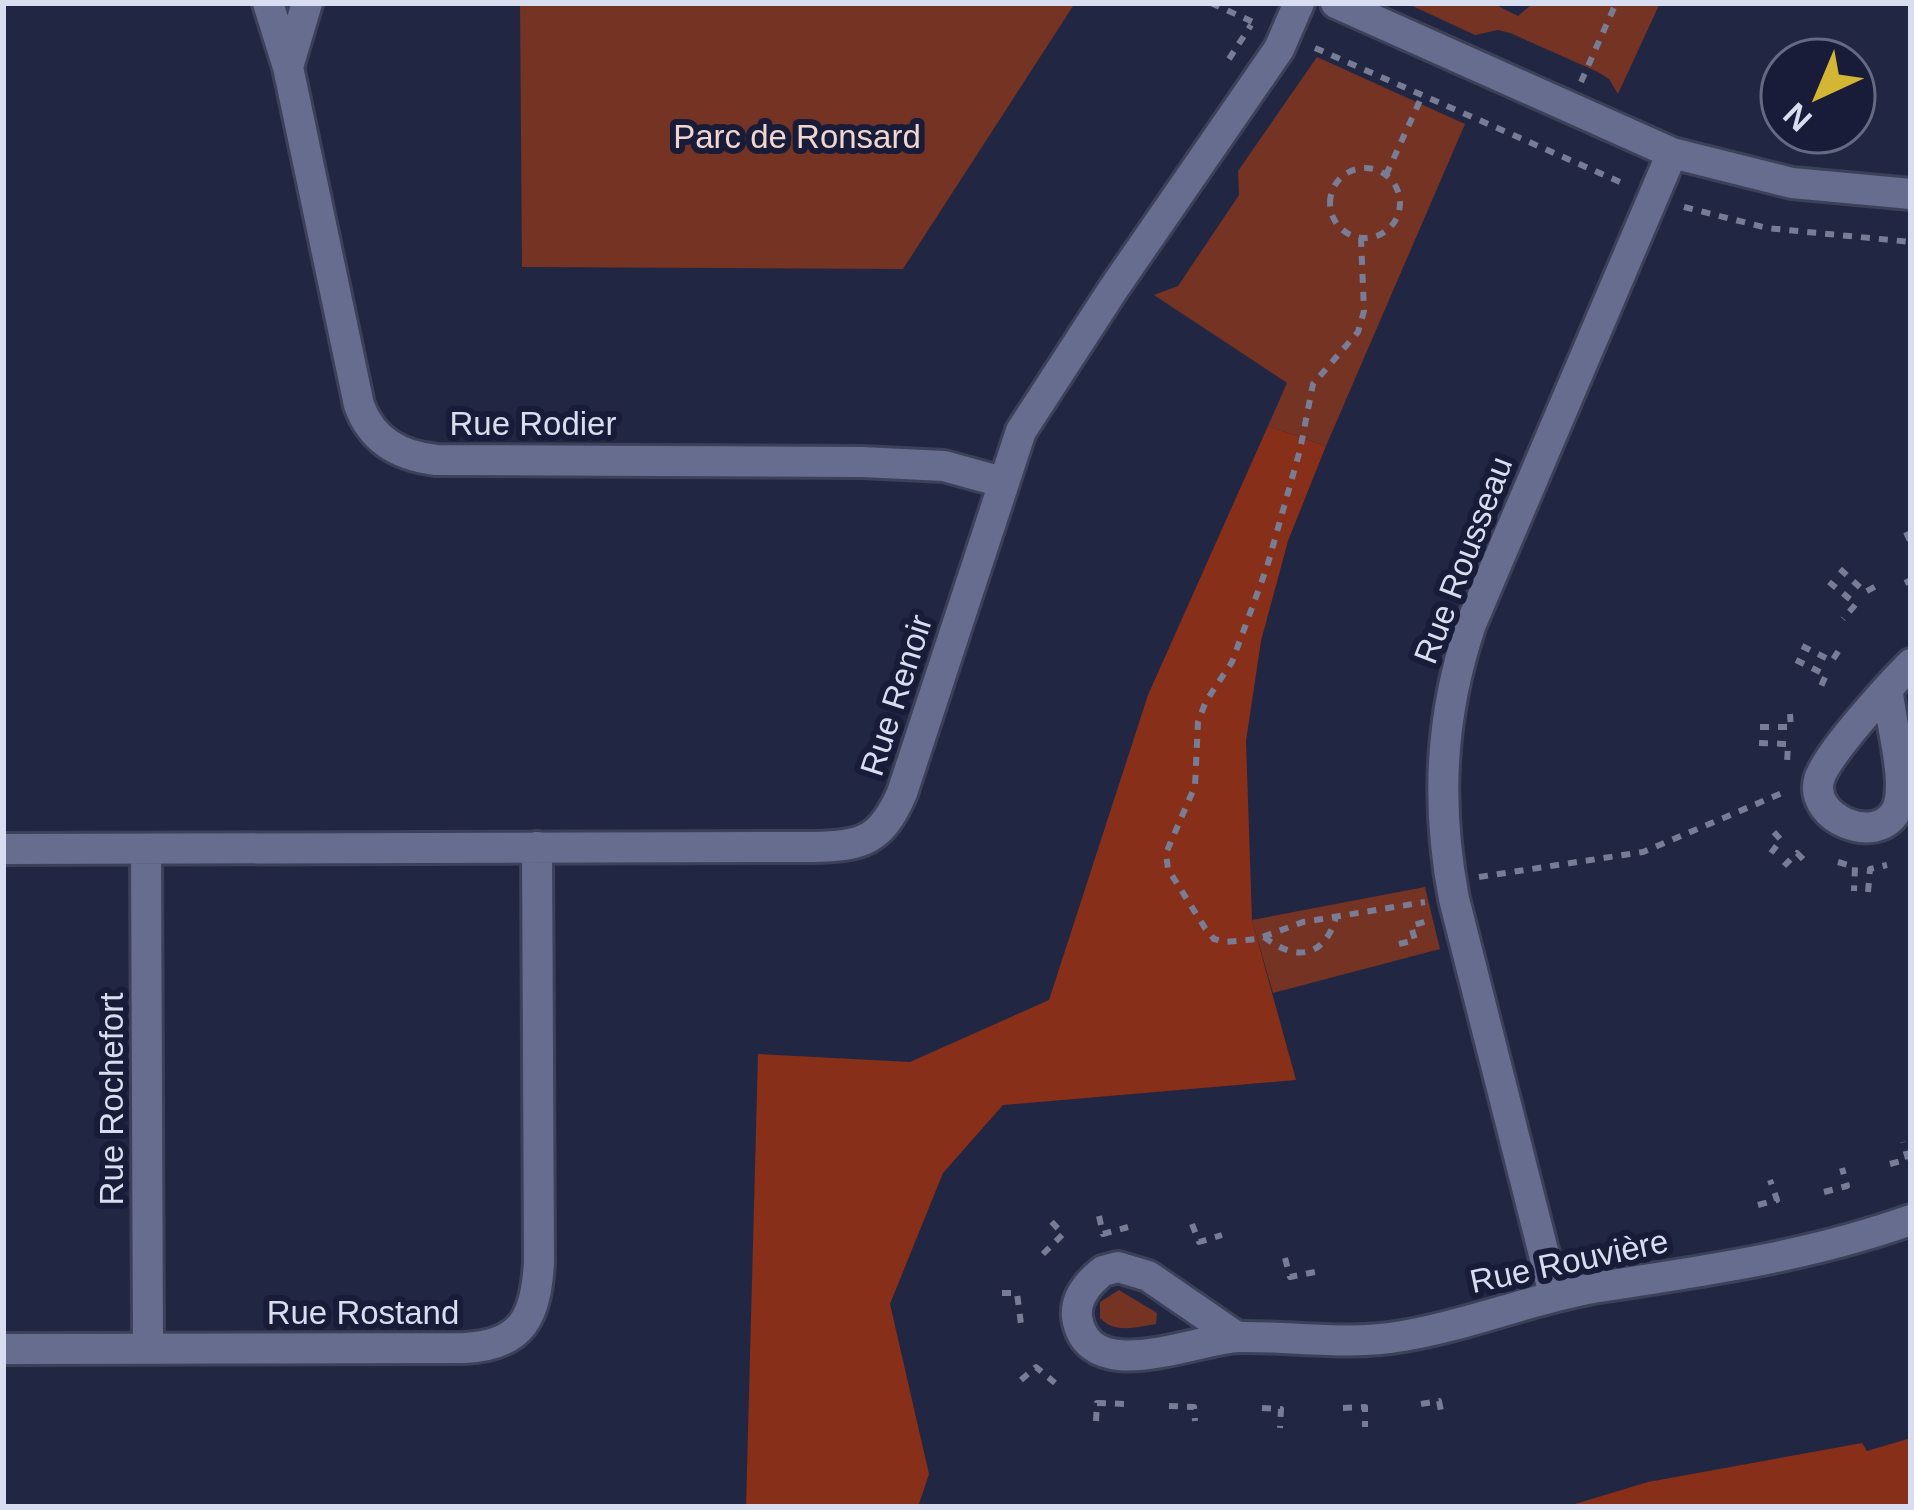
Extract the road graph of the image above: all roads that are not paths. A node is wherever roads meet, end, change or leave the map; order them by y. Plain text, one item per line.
1 (268, 3) edge
2 (307, 3) edge
3 (1299, 3) edge
4 (1336, 3) edge
5 (288, 67) junction
6 (1672, 153) junction
7 (1911, 194) edge
8 (1002, 482) junction
9 (1911, 664) edge
10 (1888, 692) dead end
11 (537, 847) junction
12 (3, 849) edge
13 (146, 849) junction
14 (1911, 1220) edge
15 (1554, 1294) junction
16 (1237, 1337) junction
17 (3, 1348) edge
18 (148, 1348) junction

1 - 5 street, Rue Rodier
2 - 5 street, Rue Rodier
3 - 8 street, Rue Renoir
4 - 6 street
5 - 8 street, Rue Rodier
6 - 7 street
6 - 15 street, Rue Rousseau
8 - 11 street, Rue Renoir
9 - 10 street
11 - 13 street, Rue Renoir
11 - 18 street, Rue Rostand
12 - 13 street, Rue Renoir
13 - 18 street, Rue Rochefort
14 - 15 street, Rue Rouvière
15 - 16 street, Rue Rouvière
16 - 16 street, Rue Rouvière
17 - 18 street, Rue Rostand

